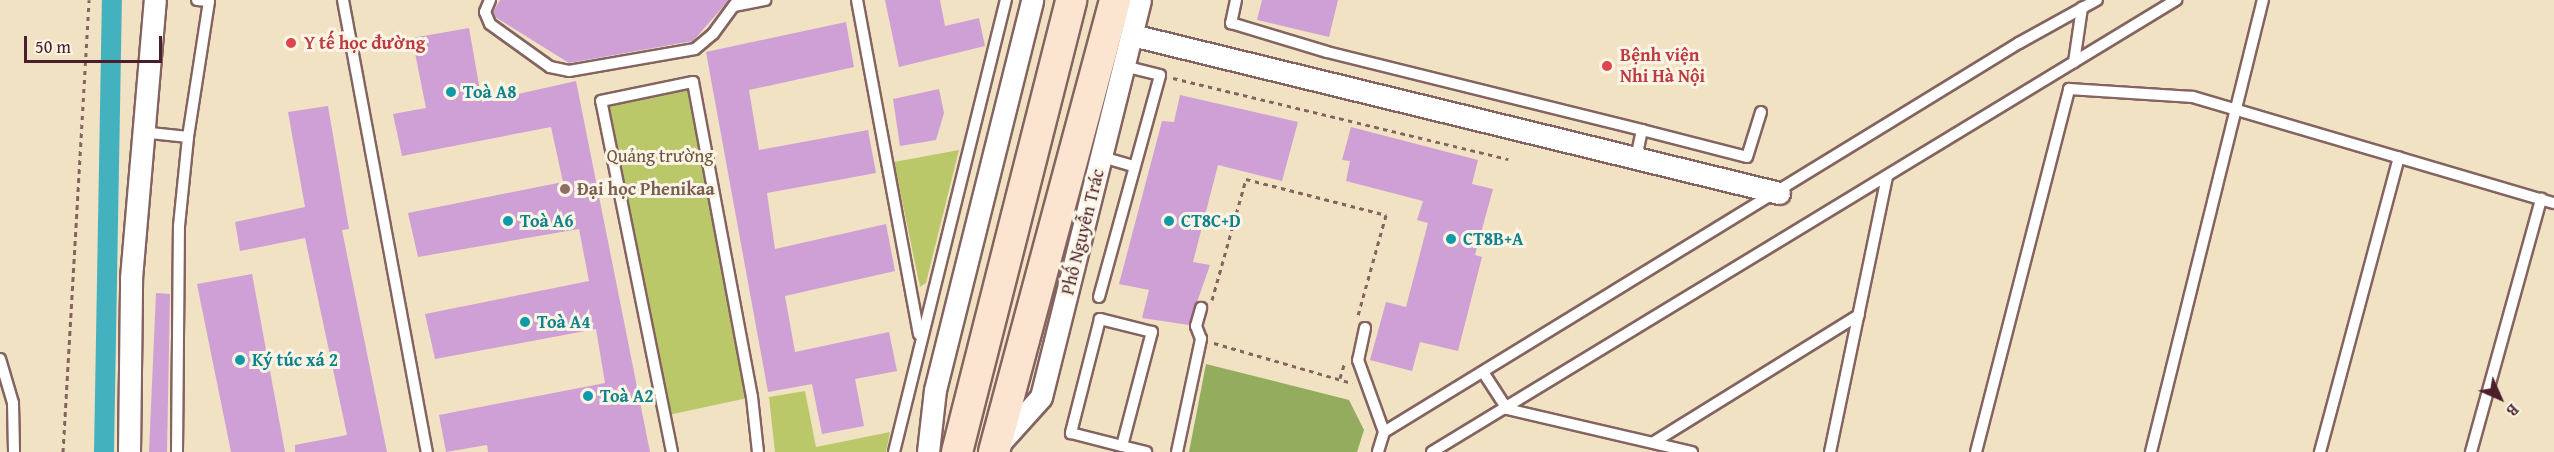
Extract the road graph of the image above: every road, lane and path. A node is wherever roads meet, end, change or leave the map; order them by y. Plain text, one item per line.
1 (89, 0) edge
2 (155, 0) edge
3 (198, 0) edge
4 (343, 0) edge
5 (490, 0) edge
6 (765, 0) edge
7 (857, 0) edge
8 (1006, 0) edge
9 (1032, 0) edge
10 (1071, 0) edge
11 (1115, 0) edge
12 (1140, 0) edge
13 (1236, 0) edge
14 (2097, 0) edge
15 (2176, 0) edge
16 (2263, 0) edge
17 (736, 3) edge
18 (2082, 8) junction
19 (1132, 35) junction
20 (2074, 62) junction
21 (1124, 66) junction
22 (1160, 75) junction
23 (2236, 110) junction
24 (1761, 112) dead end
25 (1642, 130) junction
26 (141, 132) junction
27 (188, 137) junction
28 (1102, 157) junction
29 (1636, 158) junction
30 (2399, 158) junction
31 (1508, 159) dead end
32 (1133, 166) junction
33 (1887, 177) junction
34 (1779, 193) junction
35 (2541, 199) junction
36 (2554, 203) edge
37 (1099, 297) dead end
38 (1201, 308) dead end
39 (1859, 315) junction
40 (1360, 326) joint
41 (1201, 339) junction
42 (920, 341) junction
43 (1346, 357) dead end
44 (0, 359) edge
45 (1483, 372) junction
46 (1340, 378) junction
47 (1368, 388) junction
48 (1507, 409) junction
49 (1384, 432) junction
50 (1654, 442) junction
51 (1122, 446) junction
52 (995, 450) edge
53 (14, 452) edge
54 (63, 452) edge
55 (129, 452) edge
56 (177, 452) edge
57 (427, 452) edge
58 (672, 452) edge
59 (758, 452) edge
60 (894, 452) edge
61 (928, 452) edge
62 (957, 452) edge
63 (1146, 452) edge
64 (1177, 452) edge
65 (1378, 452) edge
66 (1432, 452) edge
67 (1692, 452) edge
68 (1830, 452) edge
69 (1976, 452) edge
70 (2151, 452) edge
71 (2320, 452) edge
72 (2471, 452) edge

1 - 54 path
2 - 26 street
3 - 27 lane
4 - 57 lane
5 - 17 lane
6 - 17 lane
7 - 42 lane
8 - 42 lane
9 - 61 street
10 - 62 main road
11 - 52 main road, Phố Nguyễn Trác
12 - 19 street, Phố Nguyễn Trác
13 - 25 lane
14 - 18 lane
15 - 20 lane
16 - 23 lane
18 - 20 lane
18 - 34 lane
19 - 21 street, Phố Nguyễn Trác
19 - 29 street
20 - 33 lane
21 - 22 lane
21 - 28 street, Phố Nguyễn Trác
22 - 31 path
22 - 32 lane
23 - 30 lane
23 - 69 lane
23 - 70 lane
24 - 25 lane
25 - 29 lane
26 - 27 lane
26 - 55 street
27 - 56 lane
28 - 32 lane
28 - 52 street, Phố Nguyễn Trác
29 - 34 street
30 - 35 lane
30 - 71 lane
32 - 37 lane
33 - 39 lane
33 - 48 lane
34 - 45 lane
35 - 36 lane
35 - 72 lane
38 - 41 lane
39 - 50 lane
39 - 68 lane
40 - 41 path
40 - 47 lane
41 - 46 path
41 - 64 lane
42 - 60 lane
43 - 46 path
44 - 53 lane
45 - 48 lane
45 - 49 lane
46 - 47 path
47 - 49 lane
48 - 50 lane
48 - 66 lane
49 - 65 lane
50 - 67 lane
51 - 51 lane
51 - 63 lane
58 - 59 lane

